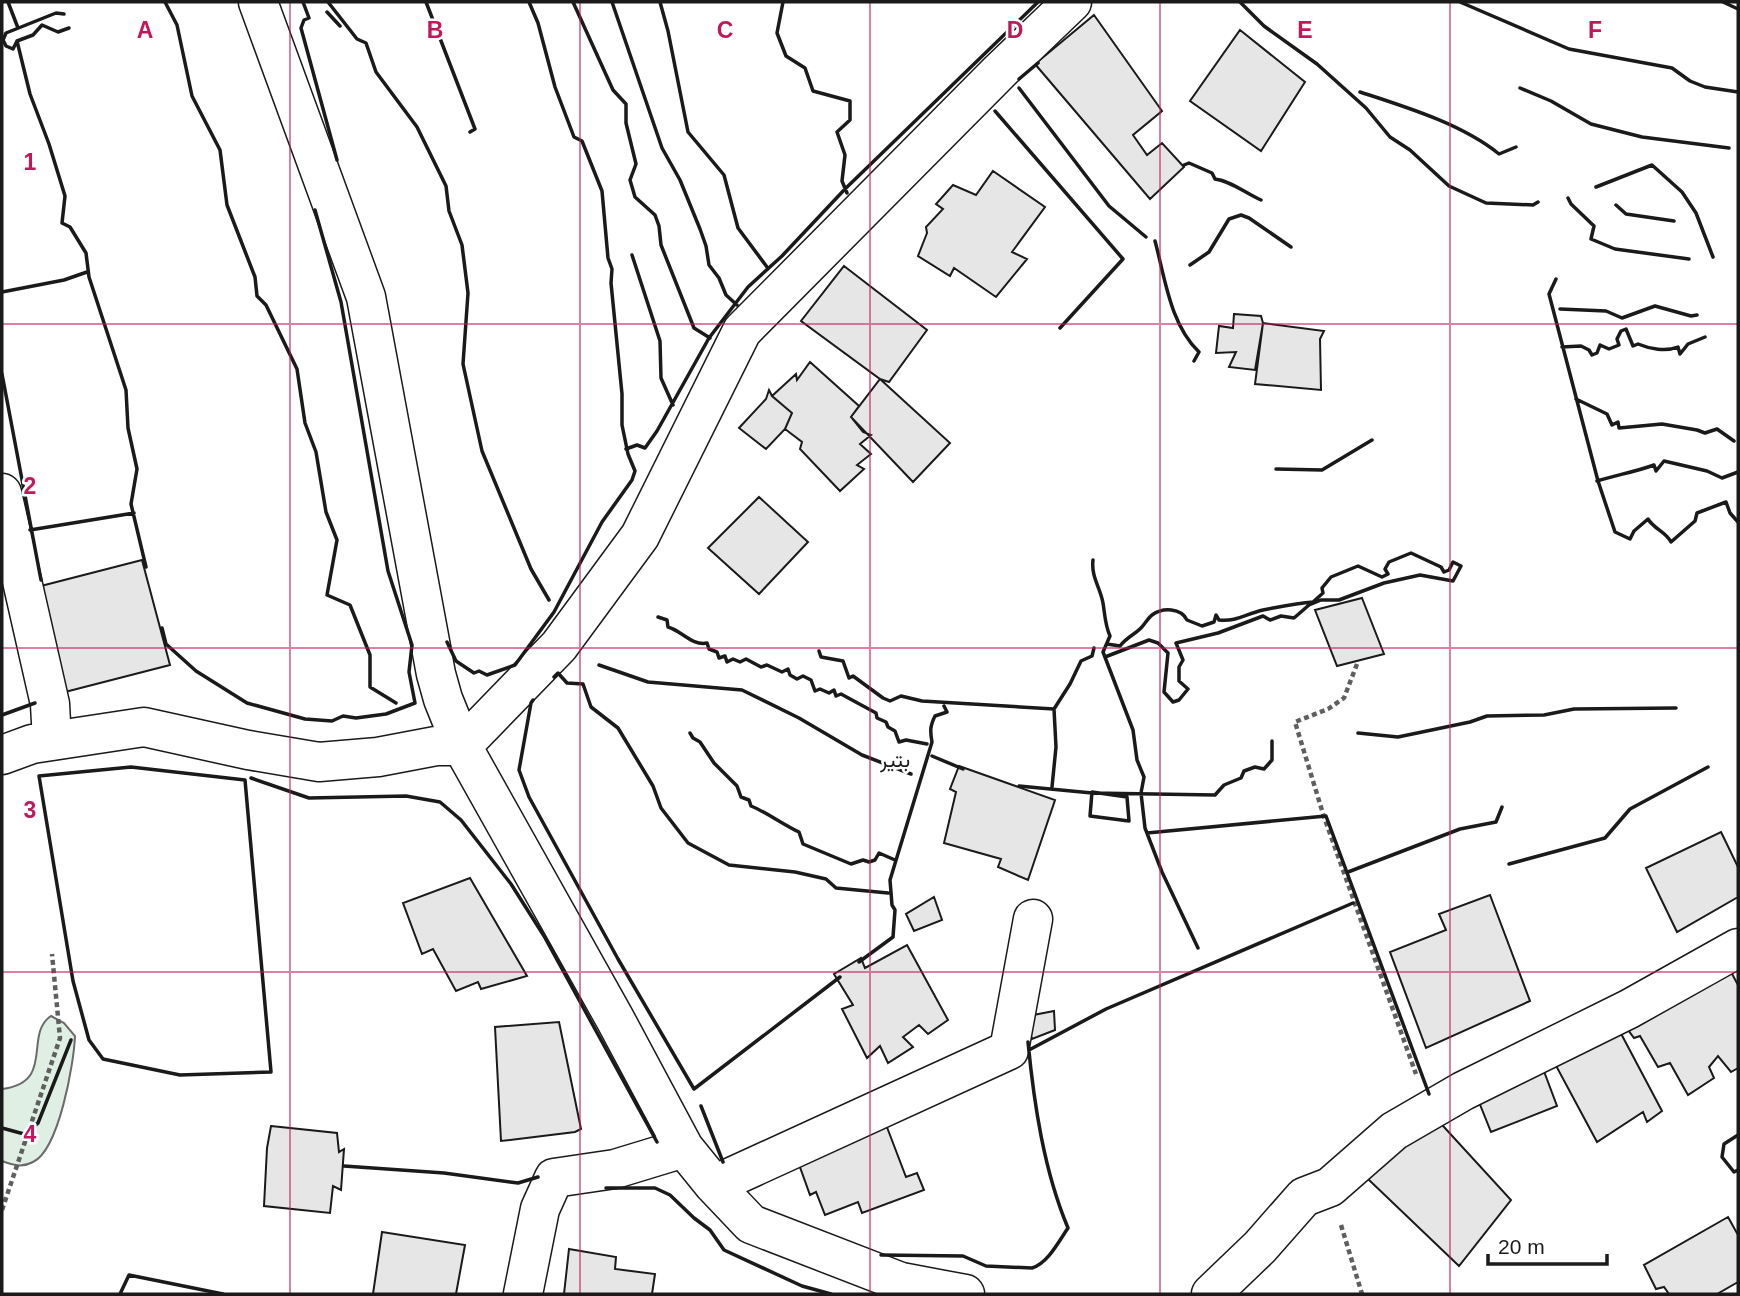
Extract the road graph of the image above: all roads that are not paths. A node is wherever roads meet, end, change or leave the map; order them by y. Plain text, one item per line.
1 (258, 2) edge
2 (1072, 2) edge
3 (2, 493) edge
4 (51, 723) junction
5 (462, 746) junction
6 (2, 755) edge
7 (1033, 919) dead end
8 (1738, 948) edge
9 (684, 1148) junction
10 (713, 1185) junction
11 (523, 1294) edge
12 (965, 1294) edge
13 (1211, 1294) edge

1 - 5 street
2 - 5 street
3 - 4 street
4 - 5 street
4 - 6 street
5 - 9 street
7 - 10 street
8 - 13 street
9 - 10 street
9 - 11 street
10 - 12 street

